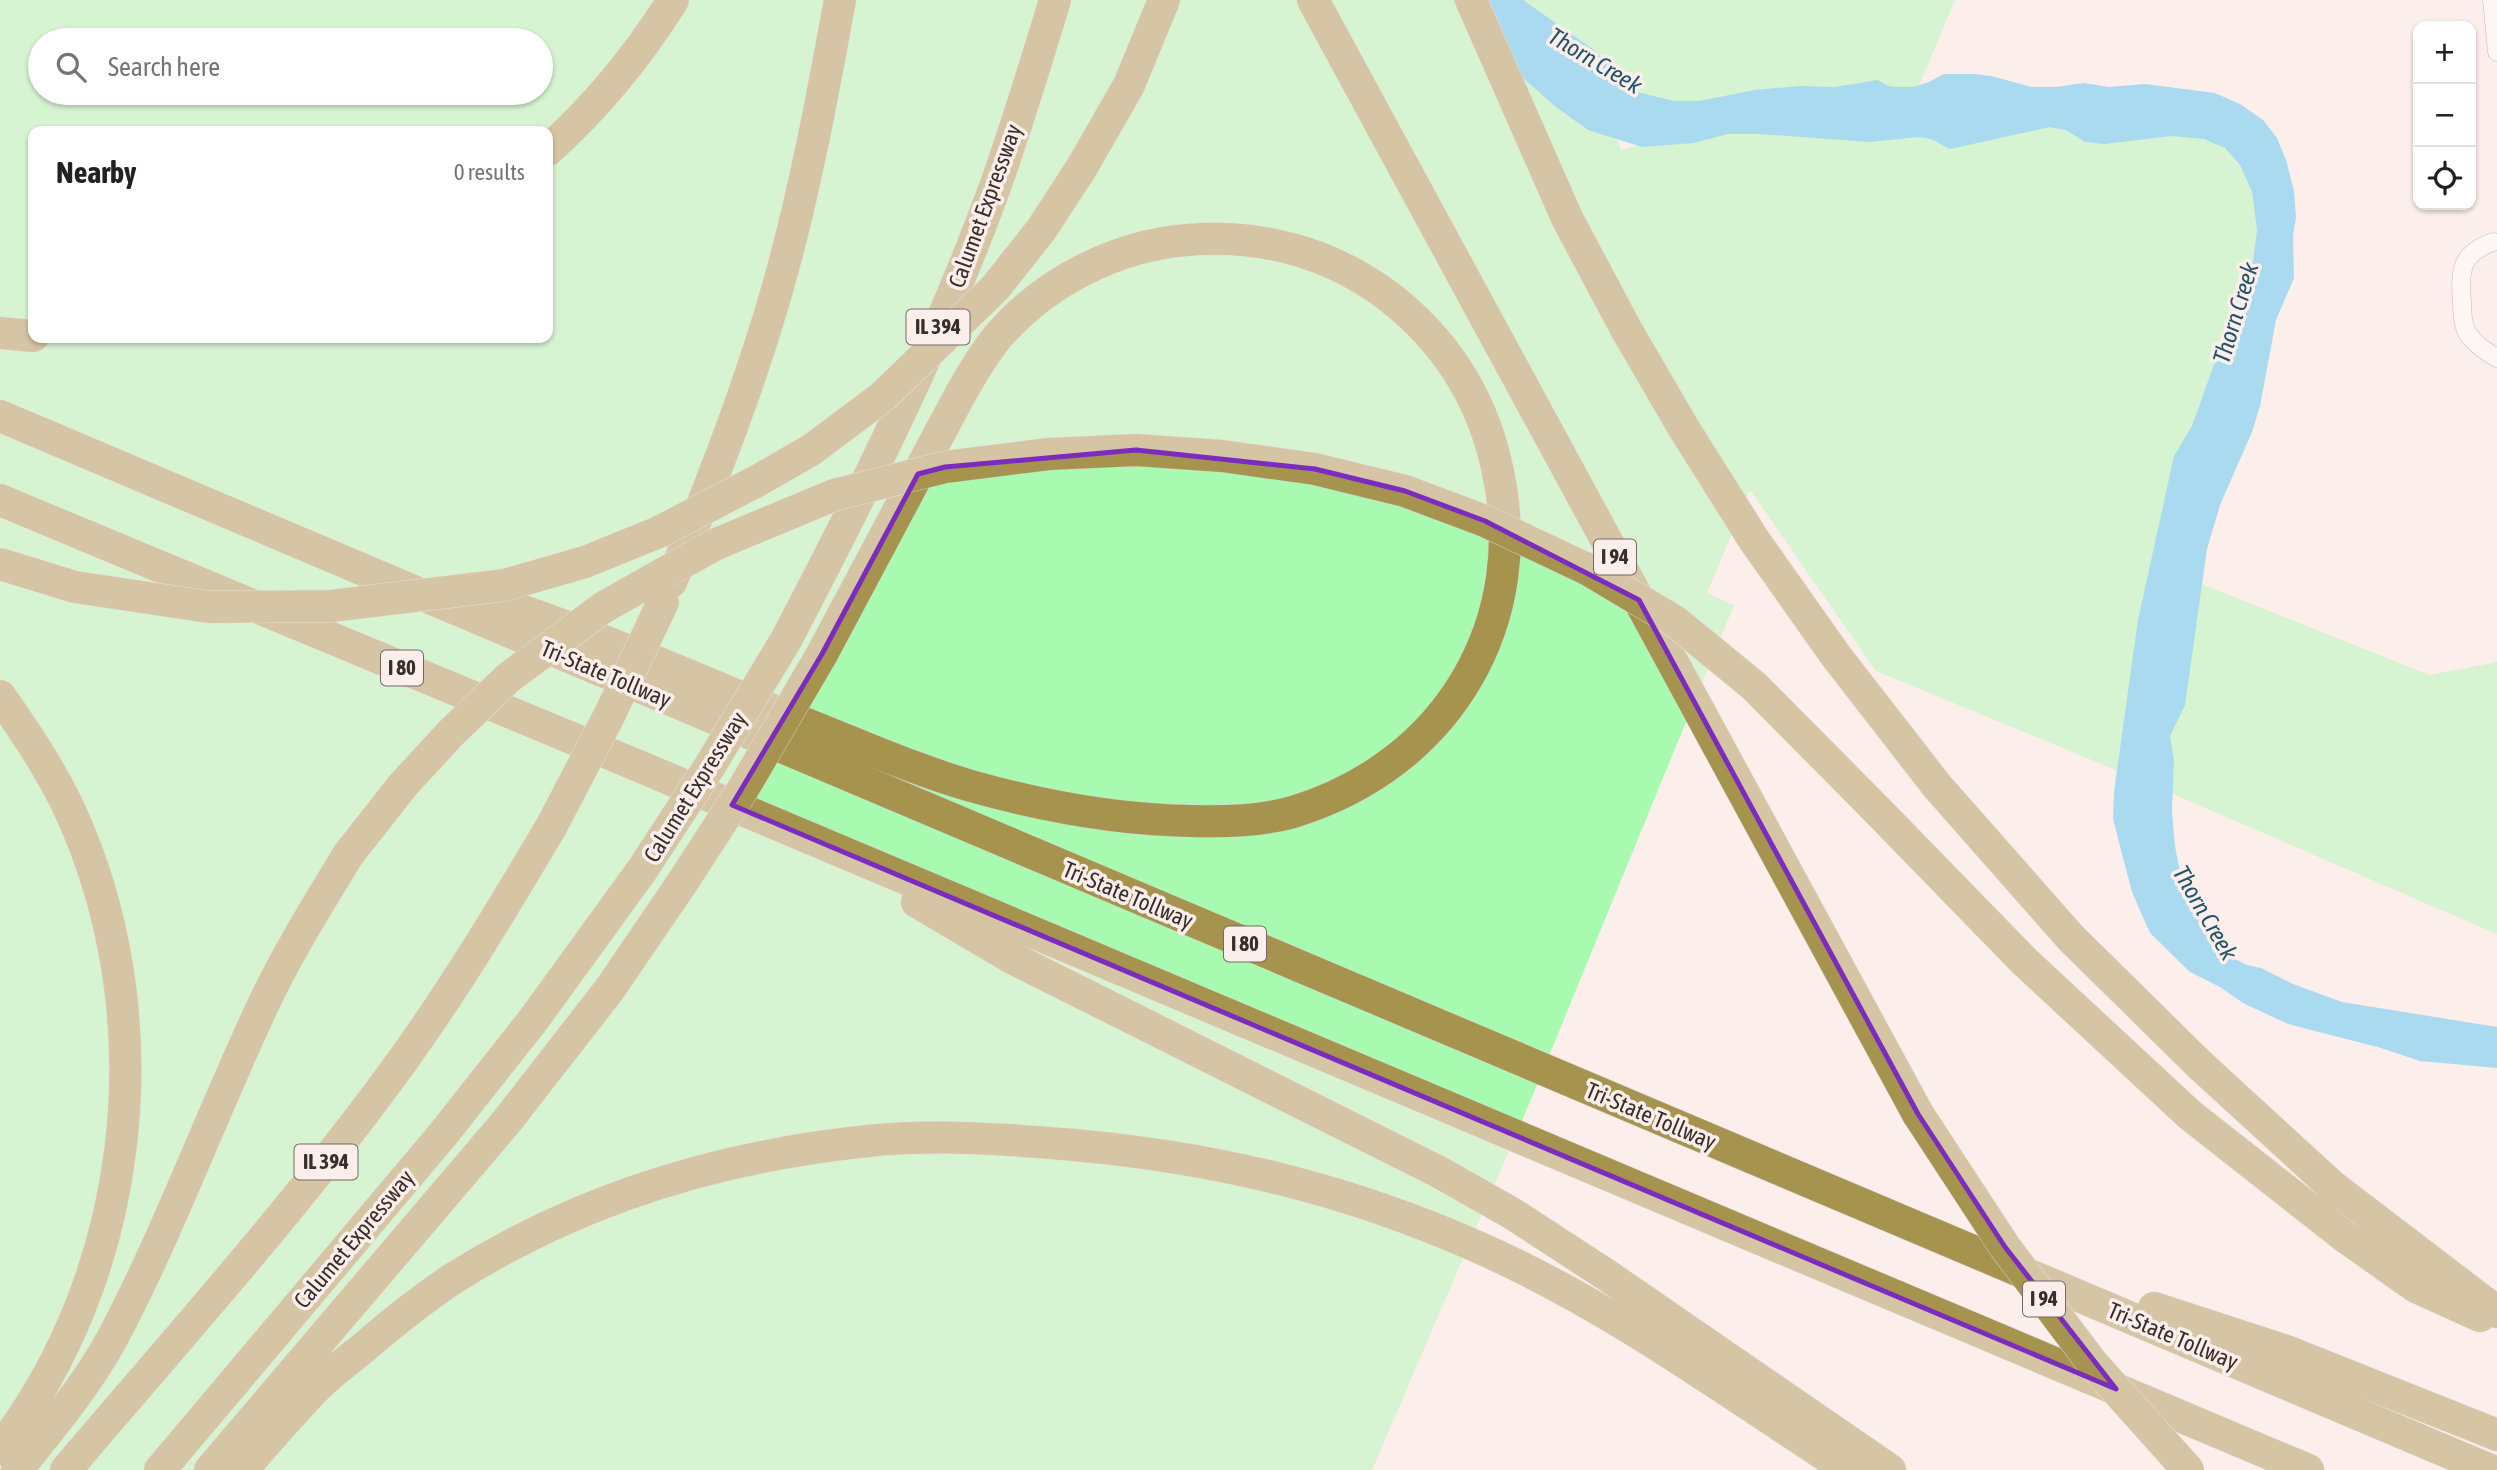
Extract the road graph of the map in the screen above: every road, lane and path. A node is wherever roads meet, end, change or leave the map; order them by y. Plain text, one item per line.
1 (673, 0) edge
2 (840, 0) edge
3 (1055, 0) edge
4 (1164, 0) edge
5 (1313, 0) edge
6 (1471, 0) edge
7 (2492, 0) edge
8 (2497, 52) edge
9 (553, 145) edge
10 (2496, 239) edge
11 (0, 333) edge
12 (28, 336) edge
13 (2497, 358) edge
14 (0, 416) edge
15 (0, 500) edge
16 (290, 540) junction
17 (0, 564) edge
18 (0, 696) edge
19 (804, 836) junction
20 (1960, 1247) junction
21 (2497, 1312) edge
22 (2497, 1324) edge
23 (2497, 1434) edge
24 (0, 1450) edge
25 (16, 1470) edge
26 (66, 1470) edge
27 (160, 1470) edge
28 (210, 1470) edge
29 (242, 1470) edge
30 (1849, 1470) edge
31 (1890, 1470) edge
32 (2188, 1470) edge
33 (2308, 1470) edge
34 (2490, 1470) edge

1 - 9 highway
2 - 26 highway, IL 394, bridge
3 - 27 highway, Calumet Expressway / IL 394, bridge
4 - 17 highway, bridge
5 - 32 highway, I 94, bridge
6 - 21 highway
7 - 8 street
10 - 13 street
11 - 12 highway
14 - 16 highway, Tri-State Tollway / I 80
15 - 19 highway, I 80
16 - 20 highway, Tri-State Tollway / I 80
16 - 28 highway, bridge
18 - 24 highway
19 - 31 highway
19 - 33 highway, I 80
20 - 23 highway
20 - 34 highway, Tri-State Tollway / I 80
22 - 25 highway, bridge
29 - 30 highway

